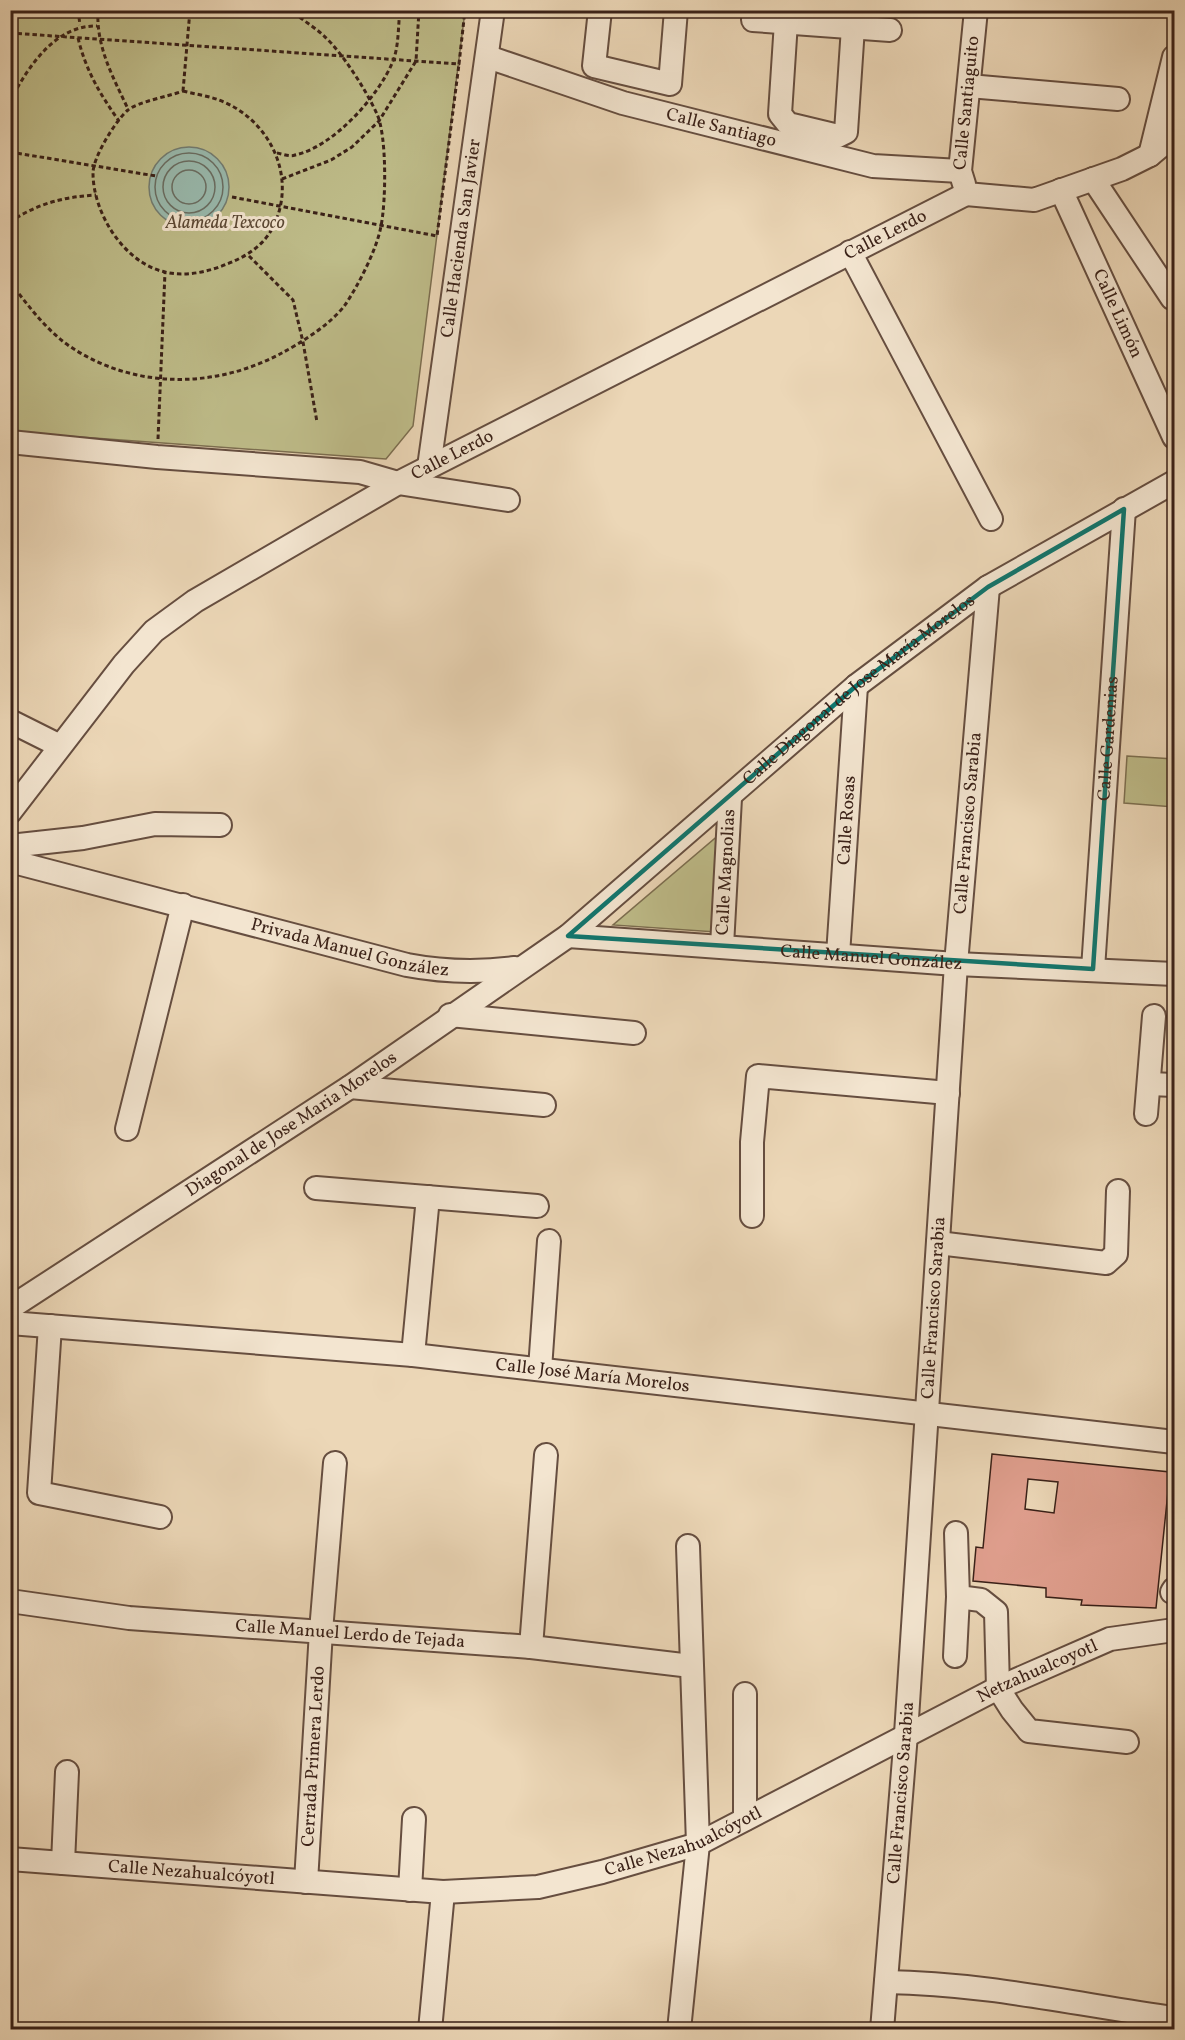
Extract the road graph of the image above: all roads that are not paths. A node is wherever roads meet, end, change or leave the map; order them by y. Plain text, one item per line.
1 (493, 10) edge
2 (600, 10) edge
3 (676, 10) edge
4 (976, 10) edge
5 (753, 20) dead end
6 (786, 22) junction
7 (853, 27) junction
8 (890, 30) dead end
9 (488, 57) junction
10 (1174, 57) edge
11 (627, 75) junction
12 (969, 86) junction
13 (1118, 99) dead end
14 (622, 103) junction
15 (1174, 135) edge
16 (808, 139) junction
17 (1150, 155) junction
18 (960, 171) junction
19 (1093, 179) junction
20 (1061, 190) junction
21 (966, 194) junction
22 (850, 252) junction
23 (1172, 298) dead end
24 (1174, 437) edge
25 (10, 442) edge
26 (429, 467) junction
27 (1174, 482) edge
28 (398, 483) junction
29 (508, 500) dead end
30 (1124, 509) junction
31 (991, 519) dead end
32 (988, 587) junction
33 (856, 686) junction
34 (10, 721) edge
35 (60, 746) junction
36 (730, 798) junction
37 (10, 812) edge
38 (220, 825) dead end
39 (10, 846) edge
40 (10, 861) edge
41 (183, 905) junction
42 (568, 936) junction
43 (722, 946) junction
44 (838, 955) junction
45 (956, 964) junction
46 (519, 968) junction
47 (1094, 969) junction
48 (1174, 974) edge
49 (450, 1015) junction
50 (1154, 1016) dead end
51 (634, 1033) dead end
52 (1150, 1084) junction
53 (1174, 1085) edge
54 (350, 1087) junction
55 (948, 1094) junction
56 (544, 1106) dead end
57 (1146, 1114) dead end
58 (127, 1129) dead end
59 (316, 1188) dead end
60 (1118, 1191) dead end
61 (428, 1197) junction
62 (537, 1206) dead end
63 (752, 1216) dead end
64 (549, 1241) dead end
65 (938, 1243) junction
66 (10, 1308) edge
67 (10, 1323) edge
68 (50, 1326) junction
69 (413, 1355) junction
70 (540, 1369) junction
71 (927, 1413) junction
72 (1174, 1442) edge
73 (546, 1455) dead end
74 (335, 1463) dead end
75 (160, 1517) dead end
76 (956, 1533) dead end
77 (688, 1546) dead end
78 (958, 1597) junction
79 (10, 1601) edge
80 (1174, 1630) edge
81 (321, 1631) junction
82 (531, 1647) junction
83 (955, 1656) dead end
84 (691, 1666) junction
85 (998, 1688) junction
86 (745, 1694) dead end
87 (906, 1734) junction
88 (1127, 1742) dead end
89 (67, 1772) dead end
90 (414, 1820) dead end
91 (745, 1820) junction
92 (698, 1844) junction
93 (10, 1859) edge
94 (63, 1863) junction
95 (306, 1882) junction
96 (410, 1890) junction
97 (443, 1892) junction
98 (886, 1982) junction
99 (1174, 2018) edge
100 (430, 2030) edge
101 (679, 2030) edge
102 (882, 2030) edge

1 - 9 street, Calle Hacienda San Javier
2 - 11 street
3 - 11 street
4 - 12 street, Calle Santiaguito
5 - 6 street
6 - 7 street
6 - 16 street
7 - 8 street
7 - 16 street
9 - 14 street, Calle Santiago
9 - 26 street, Calle Hacienda San Javier
10 - 17 street
11 - 14 street
12 - 13 street
12 - 18 street, Calle Santiaguito
14 - 16 street, Calle Santiago
15 - 17 street
16 - 18 street, Calle Santiago
17 - 19 street
18 - 21 street, Calle Santiaguito
19 - 20 street
19 - 23 street
20 - 21 street
20 - 24 street, Calle Limón
21 - 22 street, Calle Lerdo
22 - 26 street, Calle Lerdo
22 - 31 street
25 - 28 street
26 - 28 street, Calle Lerdo
27 - 30 street, Calle Diagonal de Jose María Morelos
28 - 29 street
28 - 35 street, Calle Lerdo
30 - 32 street, Calle Diagonal de Jose María Morelos
30 - 47 street, Calle Gardenias
32 - 33 street, Calle Diagonal de Jose María Morelos
32 - 45 street, Calle Francisco Sarabia
33 - 36 street, Calle Diagonal de Jose María Morelos
33 - 44 street, Calle Rosas
34 - 35 street
35 - 37 street, Calle Lerdo
36 - 42 street, Calle Diagonal de Jose María Morelos
36 - 43 street, Calle Magnolias
38 - 39 street
40 - 41 street, Privada Manuel González
41 - 46 street, Privada Manuel González
41 - 58 street
42 - 43 street, Calle Manuel González
42 - 46 street, Diagonal de Jose Maria Morelos
43 - 44 street, Calle Manuel González
44 - 45 street, Calle Manuel González
45 - 47 street, Calle Manuel González
45 - 55 street, Calle Francisco Sarabia
46 - 49 street, Diagonal de Jose Maria Morelos
47 - 48 street, Calle Manuel González
49 - 51 street
49 - 54 street, Diagonal de Jose Maria Morelos
50 - 52 street
52 - 53 street
52 - 57 street
54 - 56 street
54 - 66 street, Diagonal de Jose Maria Morelos
55 - 63 street
55 - 65 street, Calle Francisco Sarabia
59 - 61 street
60 - 65 street
61 - 62 street
61 - 69 street
64 - 70 street
65 - 71 street, Calle Francisco Sarabia
67 - 68 street, Calle José María Morelos
68 - 69 street, Calle José María Morelos
68 - 75 street
69 - 70 street, Calle José María Morelos
70 - 71 street, Calle José María Morelos
71 - 72 street, Calle José María Morelos
71 - 87 street, Calle Francisco Sarabia
73 - 82 street
74 - 81 street, Cerrada Primera Lerdo
76 - 78 street
77 - 84 street
78 - 83 street
78 - 85 street
79 - 81 street, Calle Manuel Lerdo de Tejada
80 - 85 street, Netzahualcoyotl
81 - 82 street, Calle Manuel Lerdo de Tejada
81 - 95 street, Cerrada Primera Lerdo
82 - 84 street, Calle Manuel Lerdo de Tejada
84 - 92 street
85 - 87 street, Netzahualcoyotl
85 - 88 street
86 - 91 street
87 - 91 street, Calle Nezahualcóyotl
87 - 98 street, Calle Francisco Sarabia
89 - 94 street
90 - 96 street
91 - 92 street, Calle Nezahualcóyotl
92 - 97 street, Calle Nezahualcóyotl
92 - 101 street
93 - 94 street, Calle Nezahualcóyotl
94 - 95 street, Calle Nezahualcóyotl
95 - 96 street, Calle Nezahualcóyotl
96 - 97 street, Calle Nezahualcóyotl
97 - 100 street
98 - 99 street
98 - 102 street, Calle Francisco Sarabia

